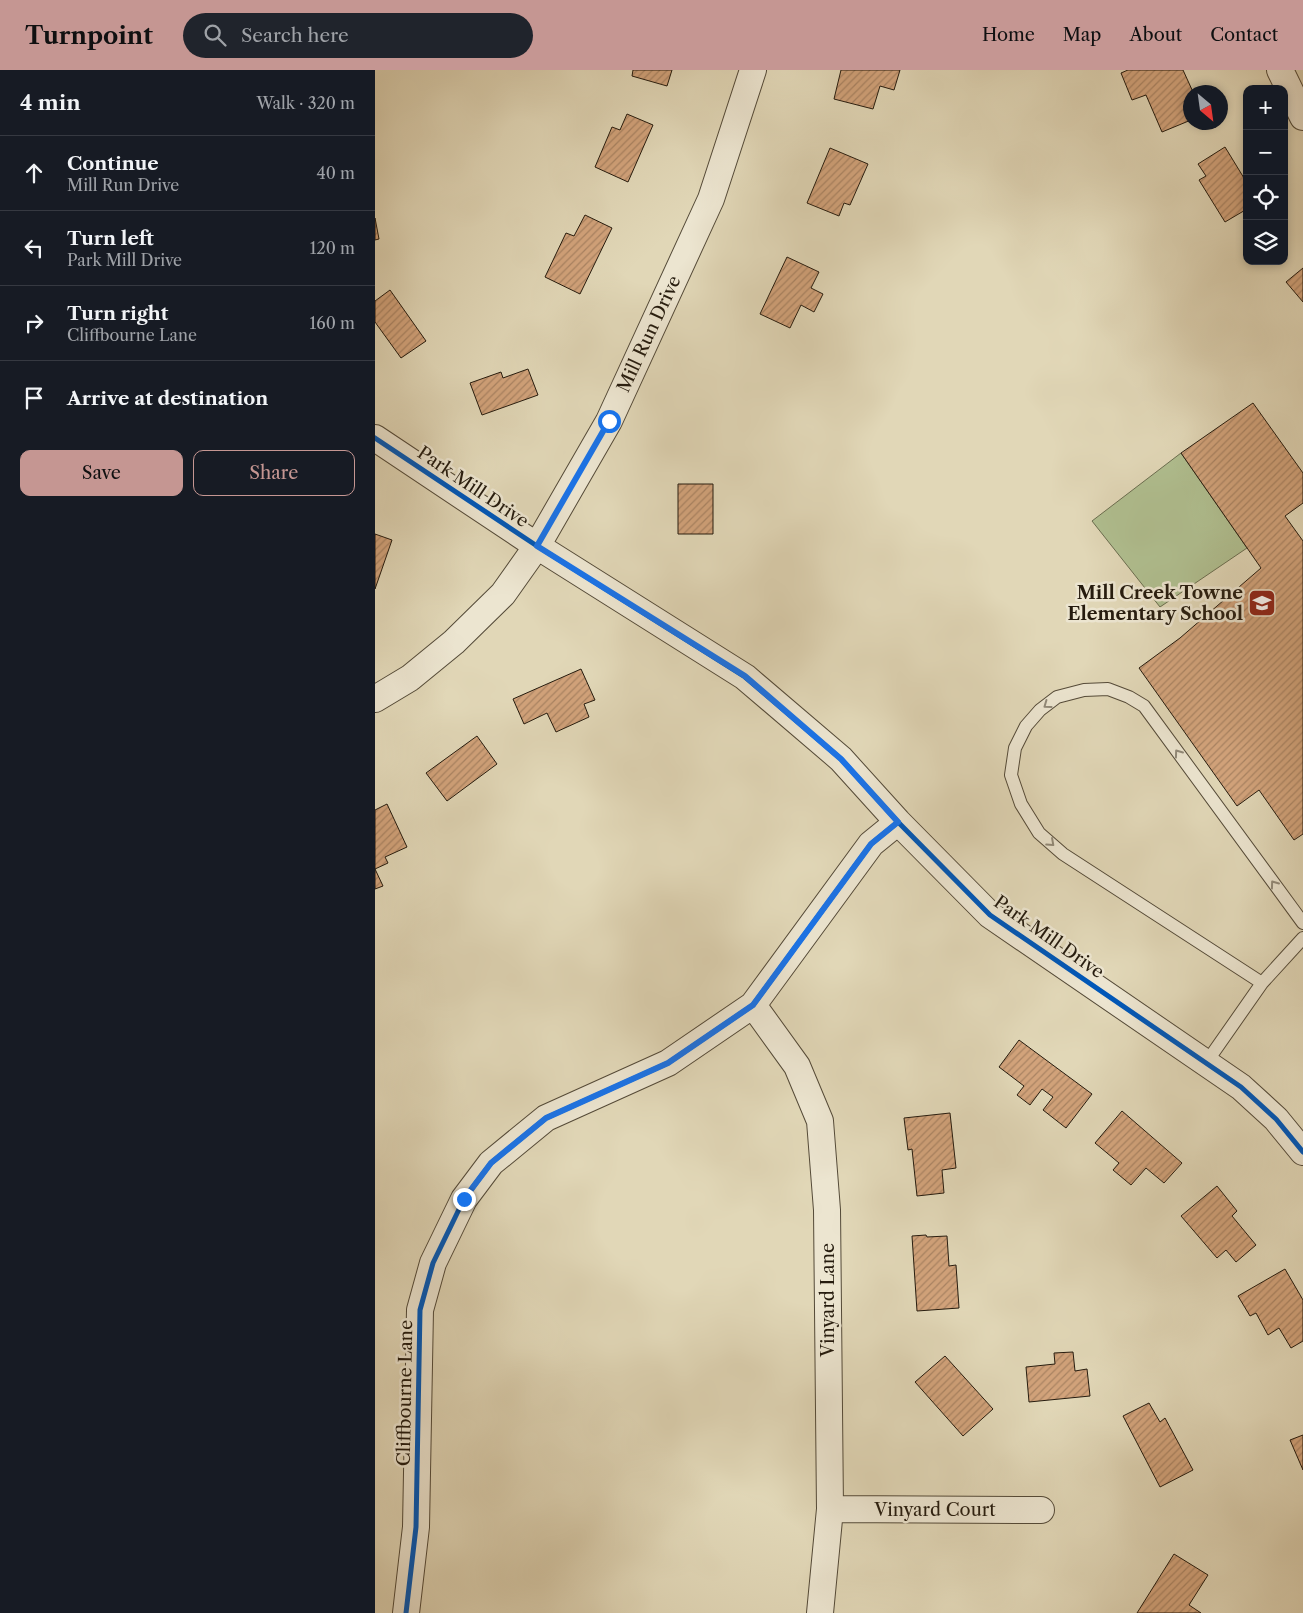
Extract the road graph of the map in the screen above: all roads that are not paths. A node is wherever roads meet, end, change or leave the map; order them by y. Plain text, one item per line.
1 (753, 70) edge
2 (1279, 70) edge
3 (1303, 117) edge
4 (375, 438) edge
5 (537, 546) junction
6 (375, 699) edge
7 (898, 822) junction
8 (1303, 924) edge
9 (1303, 938) edge
10 (1262, 984) junction
11 (753, 1005) junction
12 (1206, 1063) junction
13 (1303, 1152) edge
14 (829, 1509) junction
15 (1041, 1510) dead end
16 (406, 1613) edge
17 (820, 1613) edge

1 - 5 street, Mill Run Drive
2 - 3 street
4 - 5 street, Park Mill Drive
5 - 6 street, Mill Run Drive
5 - 7 street, Park Mill Drive
7 - 11 street, Cliffbourne Lane
7 - 12 street, Park Mill Drive
8 -> 10 lane
9 - 10 lane
10 - 12 lane
11 - 14 street, Vinyard Lane
11 - 16 street, Cliffbourne Lane
12 - 13 street, Park Mill Drive
14 - 15 street, Vinyard Court
14 - 17 street, Vinyard Lane

